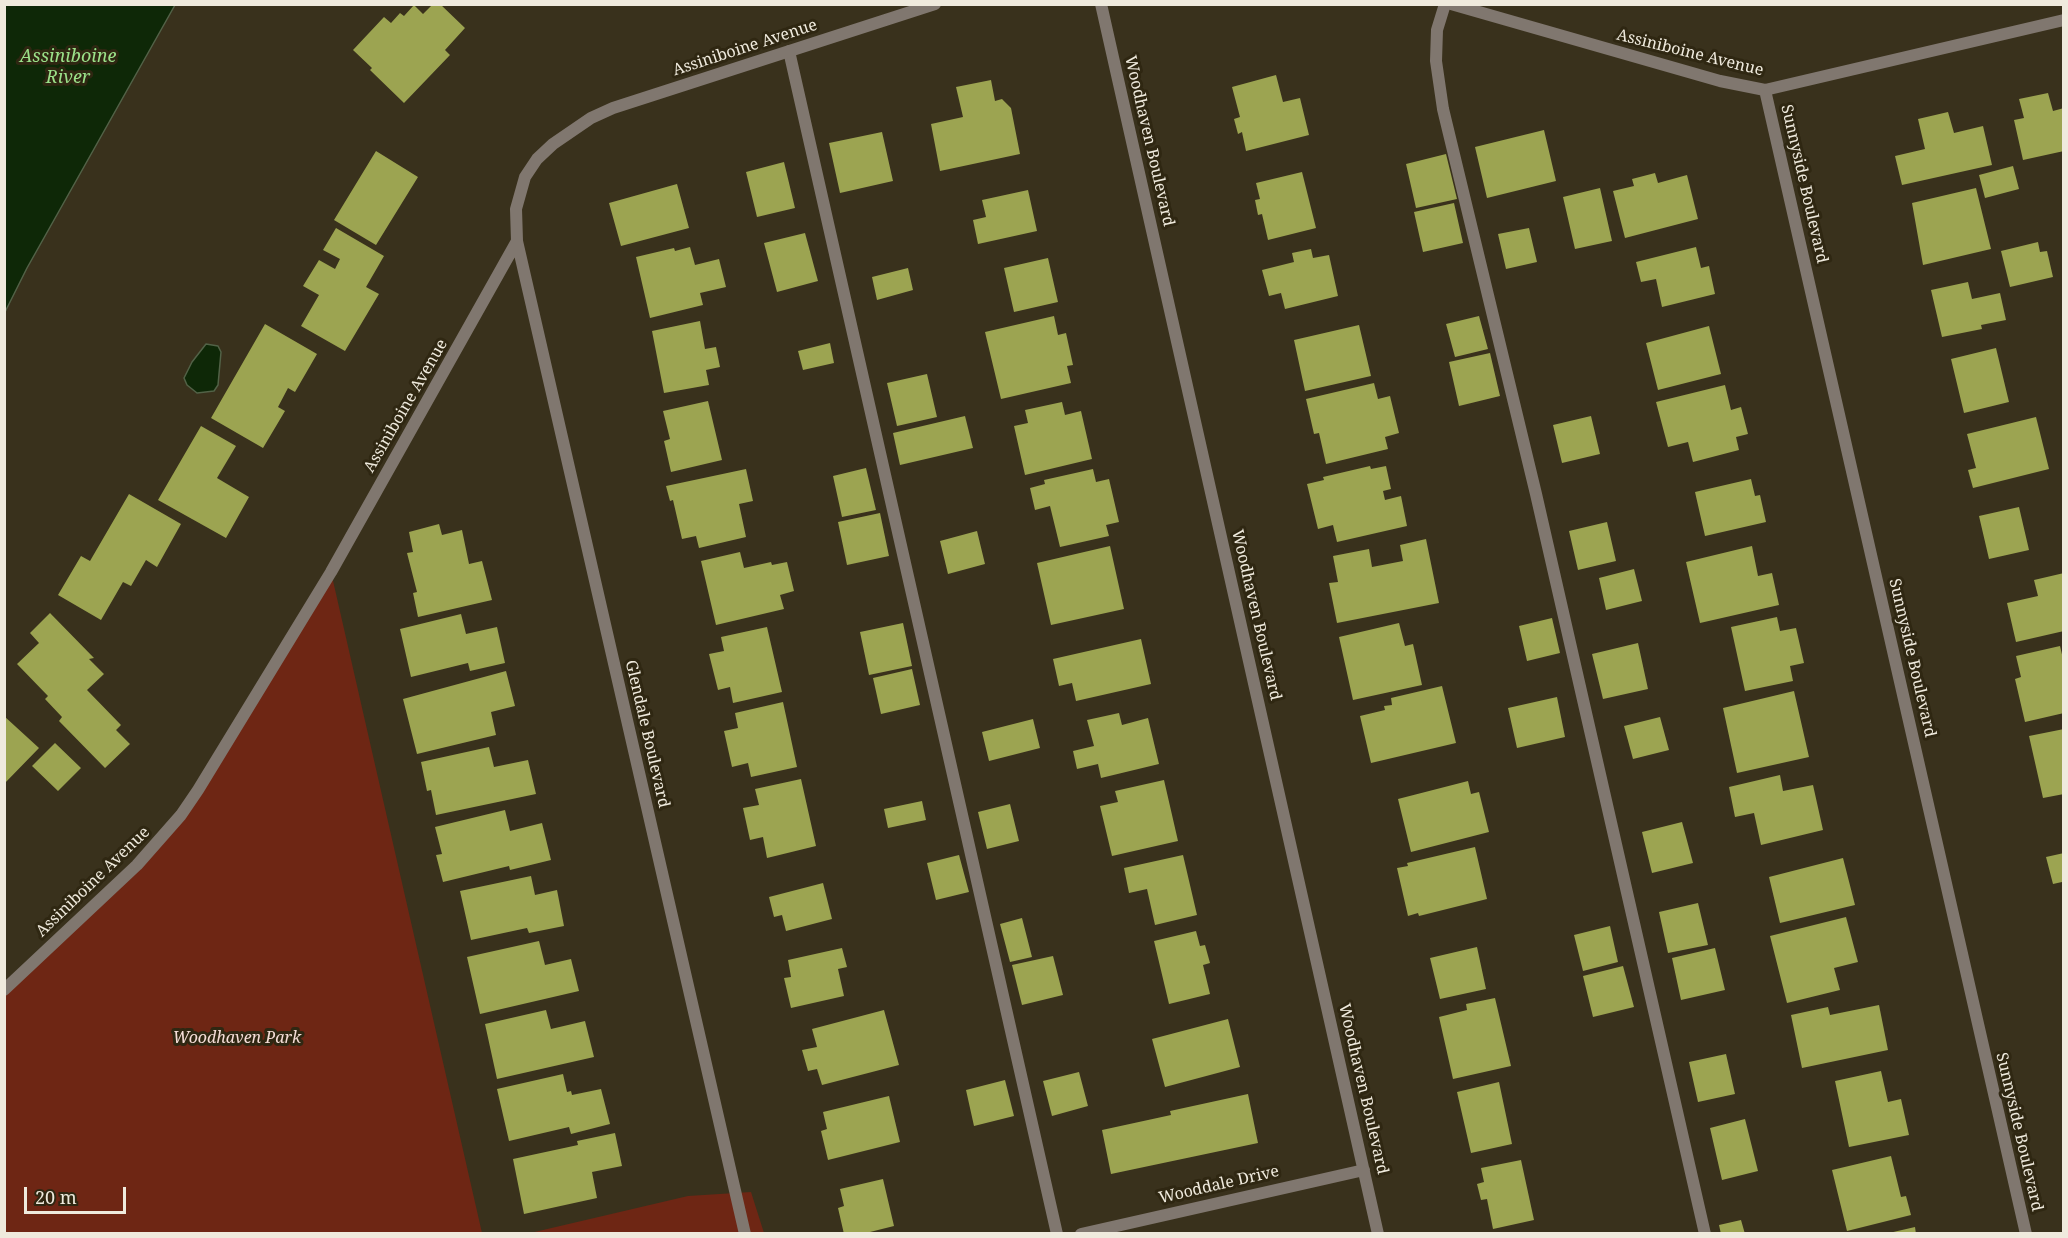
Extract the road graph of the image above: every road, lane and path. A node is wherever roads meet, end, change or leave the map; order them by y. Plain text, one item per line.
1 (935, 4) edge
2 (1101, 4) edge
3 (1445, 4) edge
4 (1451, 4) edge
5 (2063, 23) edge
6 (789, 51) junction
7 (1765, 90) junction
8 (517, 241) junction
9 (4, 990) edge
10 (1364, 1170) junction
11 (745, 1233) edge
12 (1057, 1233) edge
13 (1081, 1233) edge
14 (1378, 1233) edge
15 (1705, 1233) edge
16 (2026, 1233) edge

1 - 6 street, Assiniboine Avenue
2 - 10 street, Woodhaven Boulevard
3 - 15 street
4 - 7 street, Assiniboine Avenue
5 - 7 street, Assiniboine Avenue
6 - 8 street, Assiniboine Avenue
6 - 12 street
7 - 16 street, Sunnyside Boulevard
8 - 9 street, Assiniboine Avenue
8 - 11 street, Glendale Boulevard
10 - 13 street, Wooddale Drive
10 - 14 street, Woodhaven Boulevard

